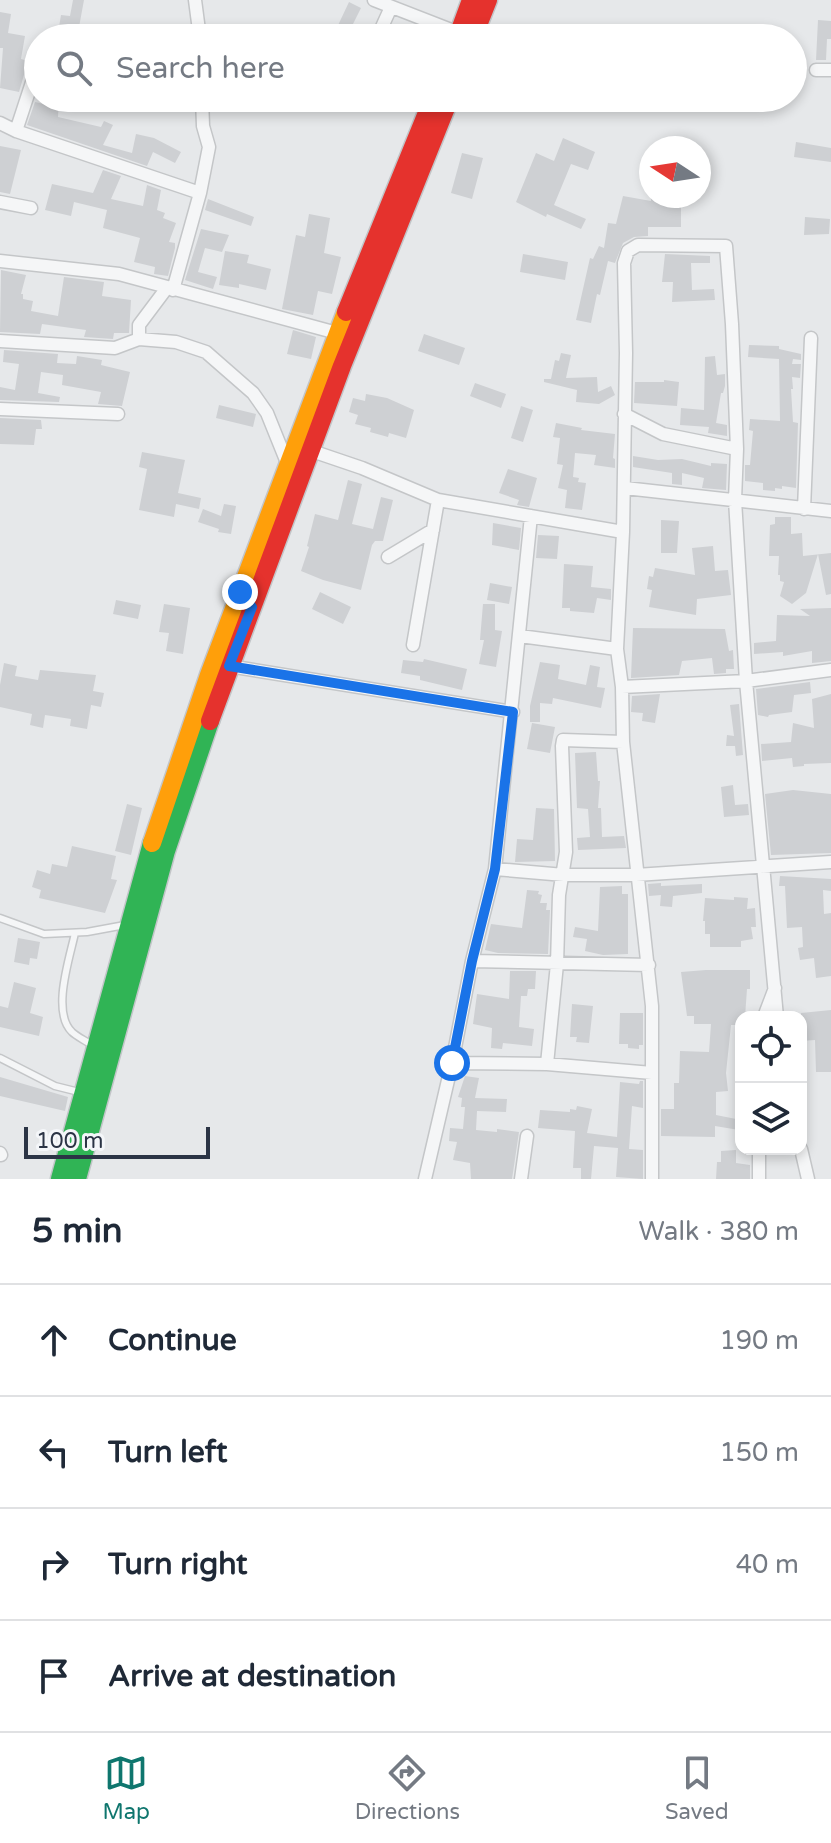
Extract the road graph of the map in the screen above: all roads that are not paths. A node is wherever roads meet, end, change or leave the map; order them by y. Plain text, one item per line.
1 (195, 0) edge
2 (374, 0) edge
3 (471, 0) edge
4 (488, 0) edge
5 (391, 7) junction
6 (198, 24) edge
7 (383, 24) edge
8 (433, 24) edge
9 (466, 24) edge
10 (471, 24) edge
11 (816, 70) dead end
12 (831, 70) edge
13 (24, 107) edge
14 (202, 112) edge
15 (427, 112) edge
16 (444, 112) edge
17 (0, 123) edge
18 (16, 131) junction
19 (200, 193) junction
20 (0, 202) edge
21 (31, 208) dead end
22 (0, 261) edge
23 (170, 289) junction
24 (337, 333) junction
25 (811, 338) dead end
26 (139, 339) junction
27 (0, 341) edge
28 (0, 409) edge
29 (118, 414) dead end
30 (624, 414) junction
31 (737, 449) junction
32 (309, 450) junction
33 (288, 465) junction
34 (625, 488) junction
35 (438, 500) junction
36 (735, 500) junction
37 (804, 509) junction
38 (831, 511) edge
39 (531, 516) junction
40 (433, 530) junction
41 (623, 532) junction
42 (388, 557) dead end
43 (246, 600) junction
44 (520, 636) junction
45 (413, 645) dead end
46 (617, 649) junction
47 (229, 666) junction
48 (831, 670) edge
49 (746, 681) junction
50 (622, 687) junction
51 (513, 712) junction
52 (623, 742) junction
53 (831, 862) edge
54 (762, 866) junction
55 (495, 869) junction
56 (564, 875) junction
57 (636, 875) junction
58 (0, 918) edge
59 (129, 924) junction
60 (75, 933) junction
61 (472, 961) junction
62 (557, 964) junction
63 (649, 965) junction
64 (775, 988) junction
65 (766, 1011) edge
66 (777, 1011) edge
67 (95, 1047) junction
68 (0, 1058) edge
69 (452, 1063) junction
70 (547, 1064) junction
71 (652, 1073) junction
72 (83, 1093) junction
73 (527, 1136) dead end
74 (759, 1155) edge
75 (802, 1155) edge
76 (60, 1179) edge
77 (77, 1179) edge
78 (425, 1179) edge
79 (521, 1179) edge
80 (652, 1179) edge
81 (759, 1179) edge
82 (808, 1179) edge

1 - 6 street
2 - 5 street
3 - 9 main road
4 - 10 main road
5 - 7 street
5 - 8 street
11 - 12 street
13 - 18 street
14 - 19 street
15 - 24 main road
16 - 32 main road
17 - 18 street
18 - 19 street
19 - 23 street
20 - 21 street
22 - 23 street
23 - 24 street
23 - 26 street
24 - 33 main road
25 - 37 street
26 - 27 street
26 - 33 street
28 - 29 street
30 - 31 street
30 - 31 street
30 - 34 street
31 - 36 street
32 - 35 street
32 - 43 main road
33 - 43 main road
34 - 36 street
34 - 41 street
35 - 39 street
35 - 40 street
36 - 37 street
36 - 49 street
37 - 38 street
39 - 41 street
39 - 44 street
40 - 42 street
40 - 45 street
41 - 46 street
43 - 47 main road
43 - 59 main road
44 - 46 street
44 - 51 street
46 - 50 street
47 - 51 street
47 - 77 main road
48 - 49 street
49 - 50 street
49 - 54 street
50 - 52 street
51 - 55 street
52 - 56 street
52 - 57 street
53 - 54 street
54 - 57 street
54 - 64 street
55 - 56 street
55 - 61 street
56 - 57 street
56 - 62 street
57 - 63 street
58 - 60 lane
59 - 60 lane
59 - 67 main road
60 - 67 lane
61 - 62 street
61 - 69 street
62 - 63 street
62 - 70 street
63 - 71 street
64 - 65 street
64 - 66 street
67 - 72 main road
68 - 72 lane
69 - 70 street
69 - 78 street
70 - 71 street
71 - 80 street
72 - 76 main road
73 - 79 street
74 - 81 street
75 - 82 street

